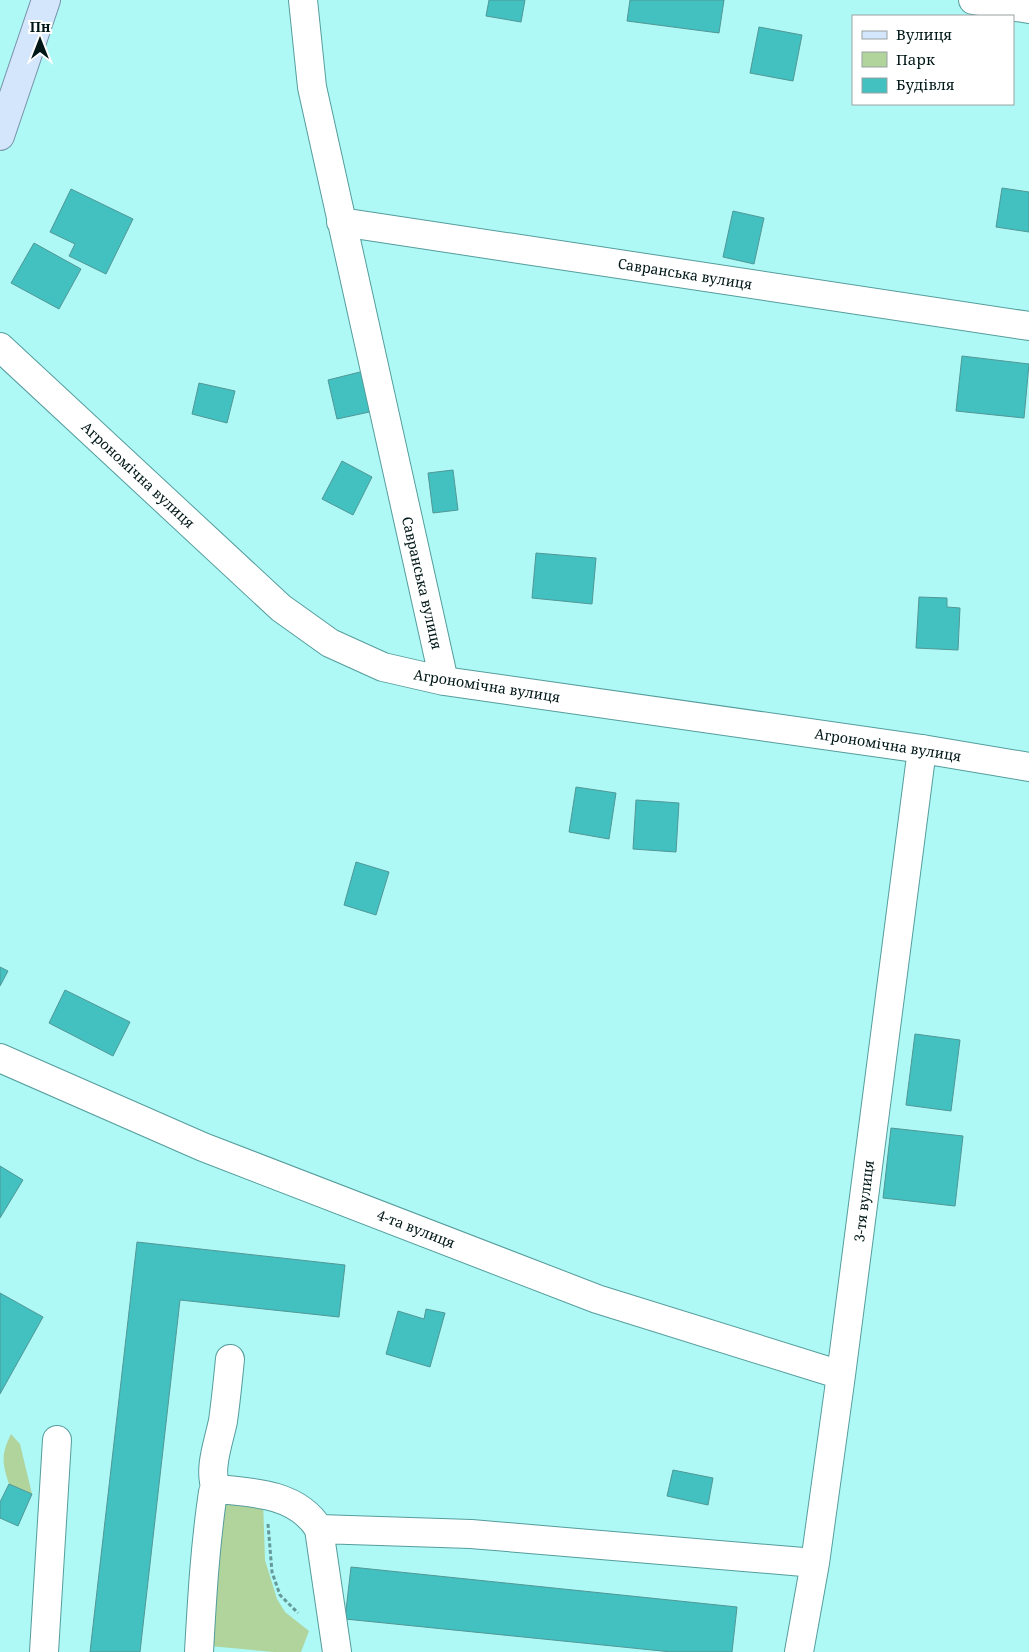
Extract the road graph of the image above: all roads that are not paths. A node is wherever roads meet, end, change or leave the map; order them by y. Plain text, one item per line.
1 (46, 0) edge
2 (303, 0) edge
3 (973, 0) edge
4 (1029, 9) edge
5 (0, 136) edge
6 (341, 222) junction
7 (1029, 326) edge
8 (0, 347) edge
9 (444, 681) junction
10 (922, 749) junction
11 (1029, 767) edge
12 (0, 1058) edge
13 (230, 1359) dead end
14 (841, 1375) junction
15 (57, 1440) dead end
16 (216, 1489) junction
17 (319, 1529) junction
18 (815, 1564) junction
19 (44, 1652) edge
20 (199, 1652) edge
21 (337, 1652) edge
22 (799, 1652) edge

1 - 5 main road
2 - 6 street, Савранська вулиця
3 - 4 street
6 - 7 street, Савранська вулиця
6 - 9 street, Савранська вулиця
8 - 9 street, Агрономічна вулиця
9 - 10 street, Агрономічна вулиця
10 - 11 street, Агрономічна вулиця
10 - 14 street, 3-тя вулиця
12 - 14 street, 4-та вулиця
13 - 16 street
14 - 18 street, 3-тя вулиця
15 - 19 street
16 - 17 street
16 - 20 street
17 - 18 street
17 - 21 street
18 - 22 street, 3-тя вулиця

